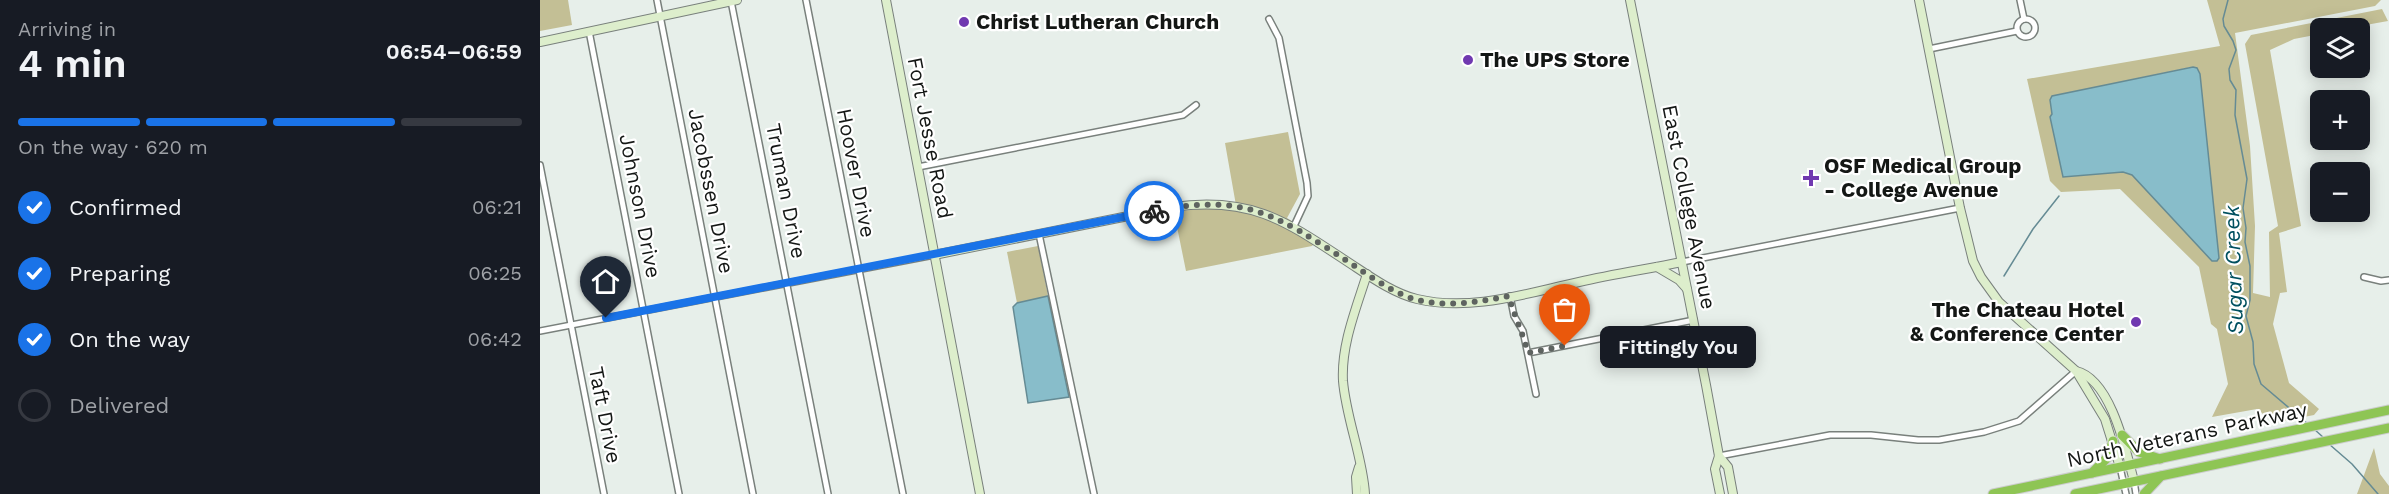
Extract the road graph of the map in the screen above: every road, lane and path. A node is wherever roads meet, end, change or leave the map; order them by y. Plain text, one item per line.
1 (657, 0) edge
2 (806, 0) edge
3 (886, 0) edge
4 (1630, 0) edge
5 (1919, 0) edge
6 (2020, 0) edge
7 (734, 1) edge
8 (660, 16) junction
9 (1269, 19) dead end
10 (2024, 19) junction
11 (589, 31) junction
12 (2017, 31) junction
13 (540, 42) edge
14 (1929, 49) junction
15 (1196, 105) dead end
16 (540, 165) edge
17 (918, 166) junction
18 (1960, 208) junction
19 (1294, 226) junction
20 (1040, 234) junction
21 (934, 255) junction
22 (1682, 262) junction
23 (1657, 267) junction
24 (858, 269) junction
25 (1367, 274) junction
26 (2364, 277) dead end
27 (2389, 280) edge
28 (787, 283) junction
29 (1688, 291) junction
30 (1509, 296) junction
31 (714, 297) junction
32 (643, 311) junction
33 (1694, 320) junction
34 (571, 325) junction
35 (540, 331) edge
36 (1528, 353) junction
37 (2076, 371) junction
38 (1536, 394) dead end
39 (2389, 410) edge
40 (2389, 428) edge
41 (2122, 435) junction
42 (2113, 441) junction
43 (1719, 456) junction
44 (2160, 459) junction
45 (1359, 465) junction
46 (2125, 466) junction
47 (2092, 473) junction
48 (2162, 476) junction
49 (2129, 483) junction
50 (2097, 489) junction
51 (604, 494) edge
52 (679, 494) edge
53 (753, 494) edge
54 (828, 494) edge
55 (903, 494) edge
56 (980, 494) edge
57 (1094, 494) edge
58 (1357, 494) edge
59 (1365, 494) edge
60 (1720, 494) edge
61 (1733, 494) edge
62 (1993, 494) edge
63 (2075, 494) edge
64 (2112, 494) edge
65 (2126, 494) edge
66 (2136, 494) edge
67 (2144, 494) edge

1 - 8 street, Jacobssen Drive
2 - 24 street, Hoover Drive
3 - 17 street, Fort Jesse Road
4 - 22 street, East College Avenue
5 - 14 street
6 - 10 street
7 - 8 street
7 - 28 street, Truman Drive
8 - 11 street
8 - 31 street, Jacobssen Drive
9 - 19 street
10 - 12 street
10 - 12 street
11 - 13 street
11 - 32 street, Johnson Drive
12 - 14 street
14 - 18 street
15 - 17 street
16 - 34 street, Taft Drive
17 - 21 street, Fort Jesse Road
18 - 22 street
18 - 37 street
19 - 20 street
19 - 25 street
20 - 21 street
20 - 57 street
21 - 24 street
21 - 56 street, Fort Jesse Road
22 - 23 street
22 - 29 street, East College Avenue
23 - 29 street
23 - 30 street
24 - 28 street
24 - 55 street, Hoover Drive
25 - 30 street
25 - 45 street
26 - 27 street
28 - 31 street
28 - 54 street, Truman Drive
29 - 33 street, East College Avenue
30 - 36 street
31 - 32 street
31 - 53 street, Jacobssen Drive
32 - 34 street
32 - 52 street, Johnson Drive
33 - 36 street
33 - 43 street, East College Avenue
34 - 35 street
34 - 51 street, Taft Drive
36 - 38 street
37 - 41 street
37 - 42 street
37 - 43 street
39 - 44 highway, North Veterans Parkway
40 - 48 highway
41 - 44 highway
41 - 46 street
42 - 46 street
42 - 47 highway
43 - 60 street, East College Avenue
43 - 61 street, East College Avenue
44 - 46 highway, North Veterans Parkway
45 - 58 street
45 - 59 street
46 - 47 highway, North Veterans Parkway
46 - 49 street
47 - 62 highway, North Veterans Parkway
48 - 49 highway
48 - 67 highway
49 - 50 highway
49 - 65 street
49 - 66 street
50 - 63 highway
50 - 64 highway

